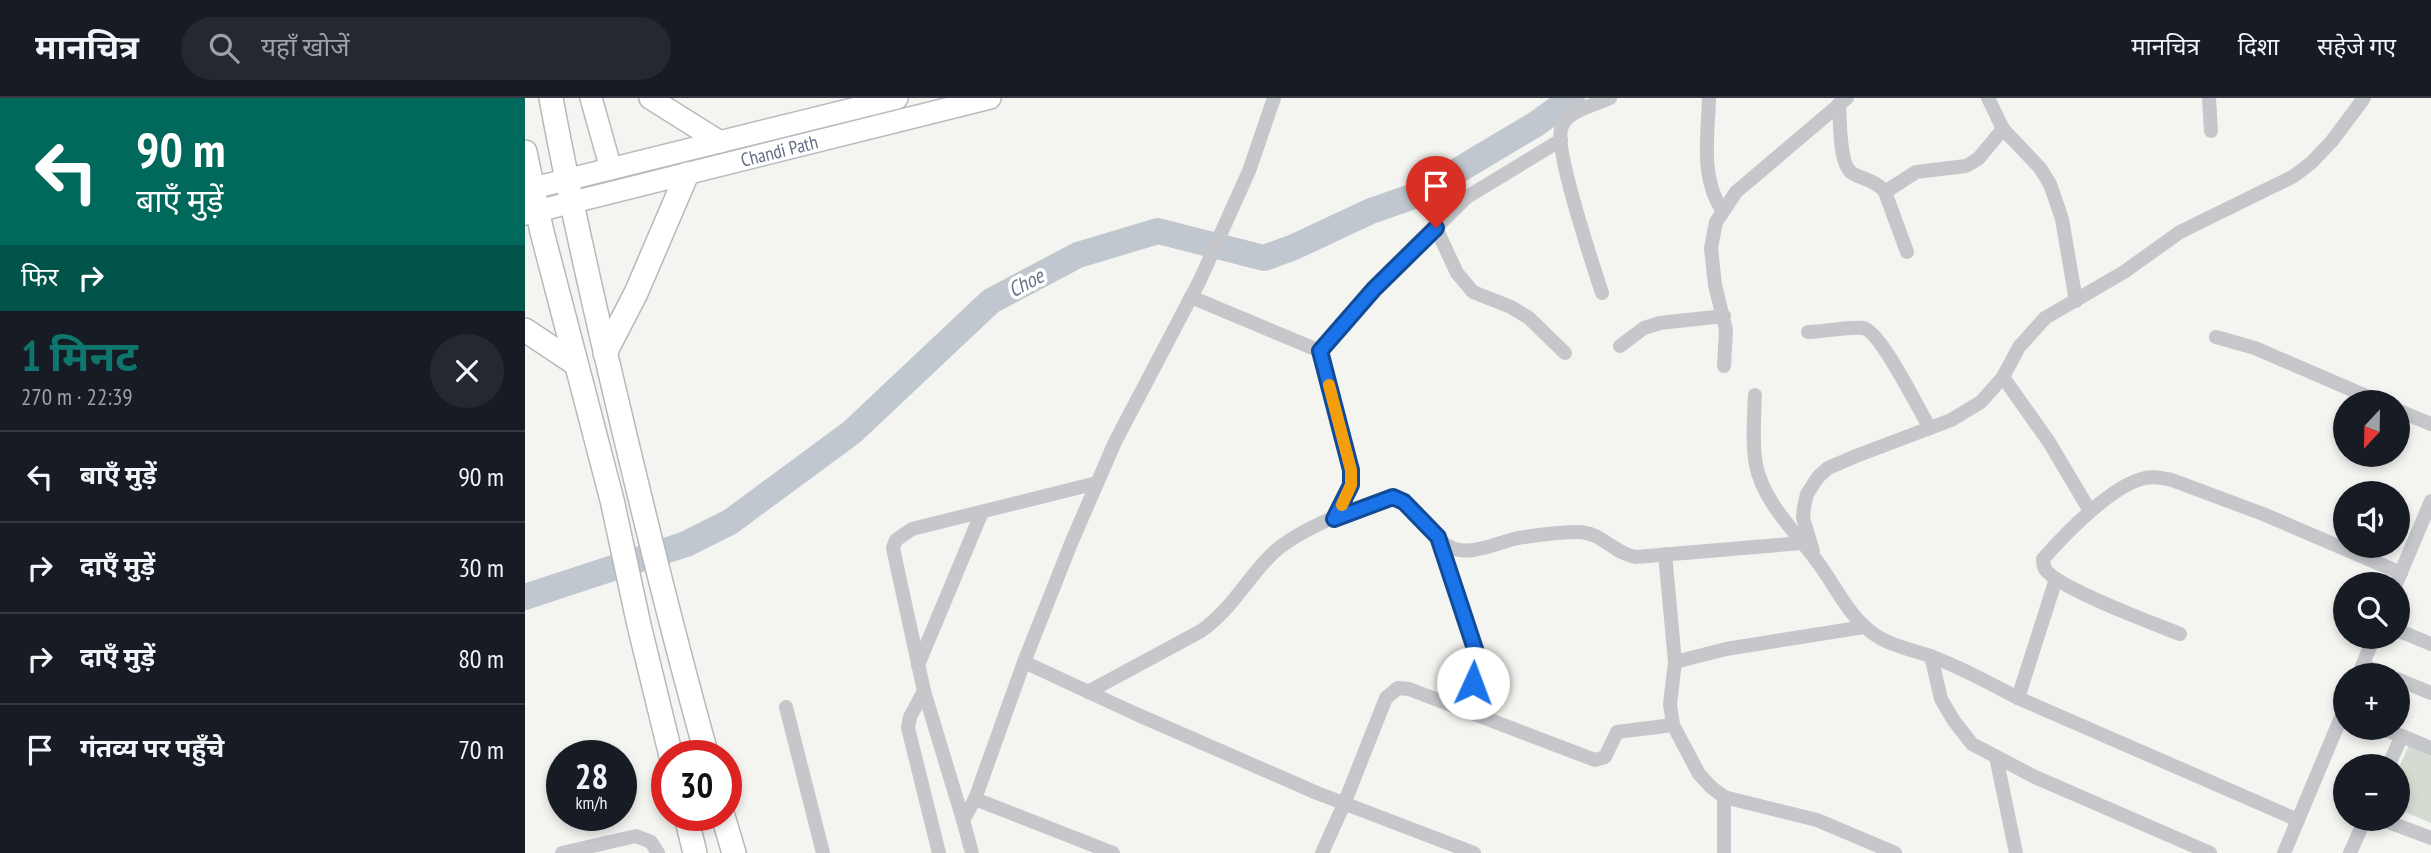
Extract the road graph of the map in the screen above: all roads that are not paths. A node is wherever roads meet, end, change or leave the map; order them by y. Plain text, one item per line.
1 (551, 98) edge
2 (591, 98) edge
3 (650, 98) edge
4 (897, 98) edge
5 (990, 98) edge
6 (1274, 98) edge
7 (1610, 98) edge
8 (1709, 98) edge
9 (1988, 98) edge
10 (2209, 98) edge
11 (2364, 98) edge
12 (1843, 101) edge
13 (2003, 129) junction
14 (2211, 131) dead end
15 (1561, 140) junction
16 (720, 142) junction
17 (525, 152) edge
18 (611, 169) junction
19 (687, 174) junction
20 (568, 191) junction
21 (1885, 192) junction
22 (530, 201) edge
23 (1722, 210) junction
24 (1436, 228) junction
25 (1907, 251) dead end
26 (1602, 293) dead end
27 (1191, 297) junction
28 (2076, 300) junction
29 (1724, 316) junction
30 (525, 330) edge
31 (1808, 332) dead end
32 (2216, 337) dead end
33 (1620, 346) dead end
34 (1320, 351) junction
35 (605, 353) junction
36 (1565, 353) dead end
37 (576, 363) junction
38 (1724, 366) dead end
39 (2003, 377) junction
40 (2352, 390) edge
41 (1755, 395) dead end
42 (2410, 415) edge
43 (2431, 424) edge
44 (1930, 428) junction
45 (1097, 483) junction
46 (2431, 501) edge
47 (2090, 511) junction
48 (982, 512) junction
49 (1334, 519) junction
50 (1438, 537) junction
51 (1802, 544) junction
52 (1665, 554) junction
53 (1816, 559) junction
54 (2384, 572) edge
55 (2402, 572) edge
56 (2056, 579) junction
57 (1864, 627) junction
58 (2180, 634) dead end
59 (2410, 635) edge
60 (2431, 644) edge
61 (1931, 656) junction
62 (1024, 662) junction
63 (1675, 662) junction
64 (918, 665) junction
65 (2410, 684) edge
66 (924, 691) junction
67 (1088, 692) junction
68 (2431, 693) edge
69 (2018, 698) junction
70 (786, 707) dead end
71 (1463, 710) junction
72 (1673, 725) junction
73 (2333, 738) edge
74 (2410, 739) edge
75 (667, 740) edge
76 (702, 740) edge
77 (2431, 748) edge
78 (1996, 757) junction
79 (1724, 797) junction
80 (975, 799) junction
81 (1344, 804) junction
82 (963, 820) junction
83 (2298, 820) junction
84 (2410, 830) edge
85 (690, 831) edge
86 (727, 831) edge
87 (2360, 831) edge
88 (2431, 838) edge
89 (562, 853) edge
90 (658, 853) edge
91 (695, 853) edge
92 (734, 853) edge
93 (823, 853) edge
94 (939, 853) edge
95 (972, 853) edge
96 (1113, 853) edge
97 (1322, 853) edge
98 (1474, 853) edge
99 (1724, 853) edge
100 (1895, 853) edge
101 (2016, 853) edge
102 (2210, 853) edge
103 (2284, 853) edge
104 (2350, 853) edge

1 - 20 main road
2 - 18 main road
3 - 16 main road
4 - 16 main road, Chandi Path
5 - 19 main road, Chandi Path
6 - 27 street
7 - 15 street
8 - 23 street
9 - 13 street
10 - 14 street
11 - 28 street
12 - 21 street
12 - 23 street
13 - 21 street
13 - 28 street
15 - 24 street
15 - 26 street
16 - 18 main road, Chandi Path
17 - 22 main road
18 - 20 main road, Chandi Path
19 - 20 main road, Chandi Path
19 - 35 main road
20 - 22 main road
20 - 35 main road
21 - 25 street
22 - 37 main road
23 - 29 street
24 - 34 street
24 - 36 street
27 - 34 street
27 - 45 street
28 - 39 street
29 - 33 street
29 - 38 street
30 - 37 main road
31 - 44 street
32 - 40 street
34 - 49 street
35 - 76 main road
37 - 75 main road
39 - 44 street
39 - 47 street
41 - 51 street
42 - 43 street
44 - 53 street
45 - 48 street
45 - 62 street
46 - 55 street
47 - 54 street
47 - 56 street
48 - 64 street
48 - 64 street
49 - 50 street
49 - 67 street
50 - 52 street
50 - 71 street
51 - 52 street
51 - 53 street
52 - 63 street
53 - 57 street
56 - 58 street
56 - 69 street
57 - 61 street
57 - 63 street
59 - 60 street
61 - 69 street
61 - 78 street
62 - 67 street
62 - 80 street
63 - 72 street
64 - 66 street
65 - 68 street
66 - 82 street
66 - 94 street
67 - 81 street
69 - 83 street
70 - 93 street
71 - 72 street
71 - 81 street
72 - 79 street
73 - 83 street
74 - 77 street
78 - 101 street
78 - 102 street
79 - 99 street
79 - 100 street
80 - 82 street
80 - 96 street
81 - 97 street
81 - 98 street
82 - 95 street
83 - 103 street
84 - 88 street
85 - 91 main road
86 - 92 main road
87 - 104 street
89 - 90 street

